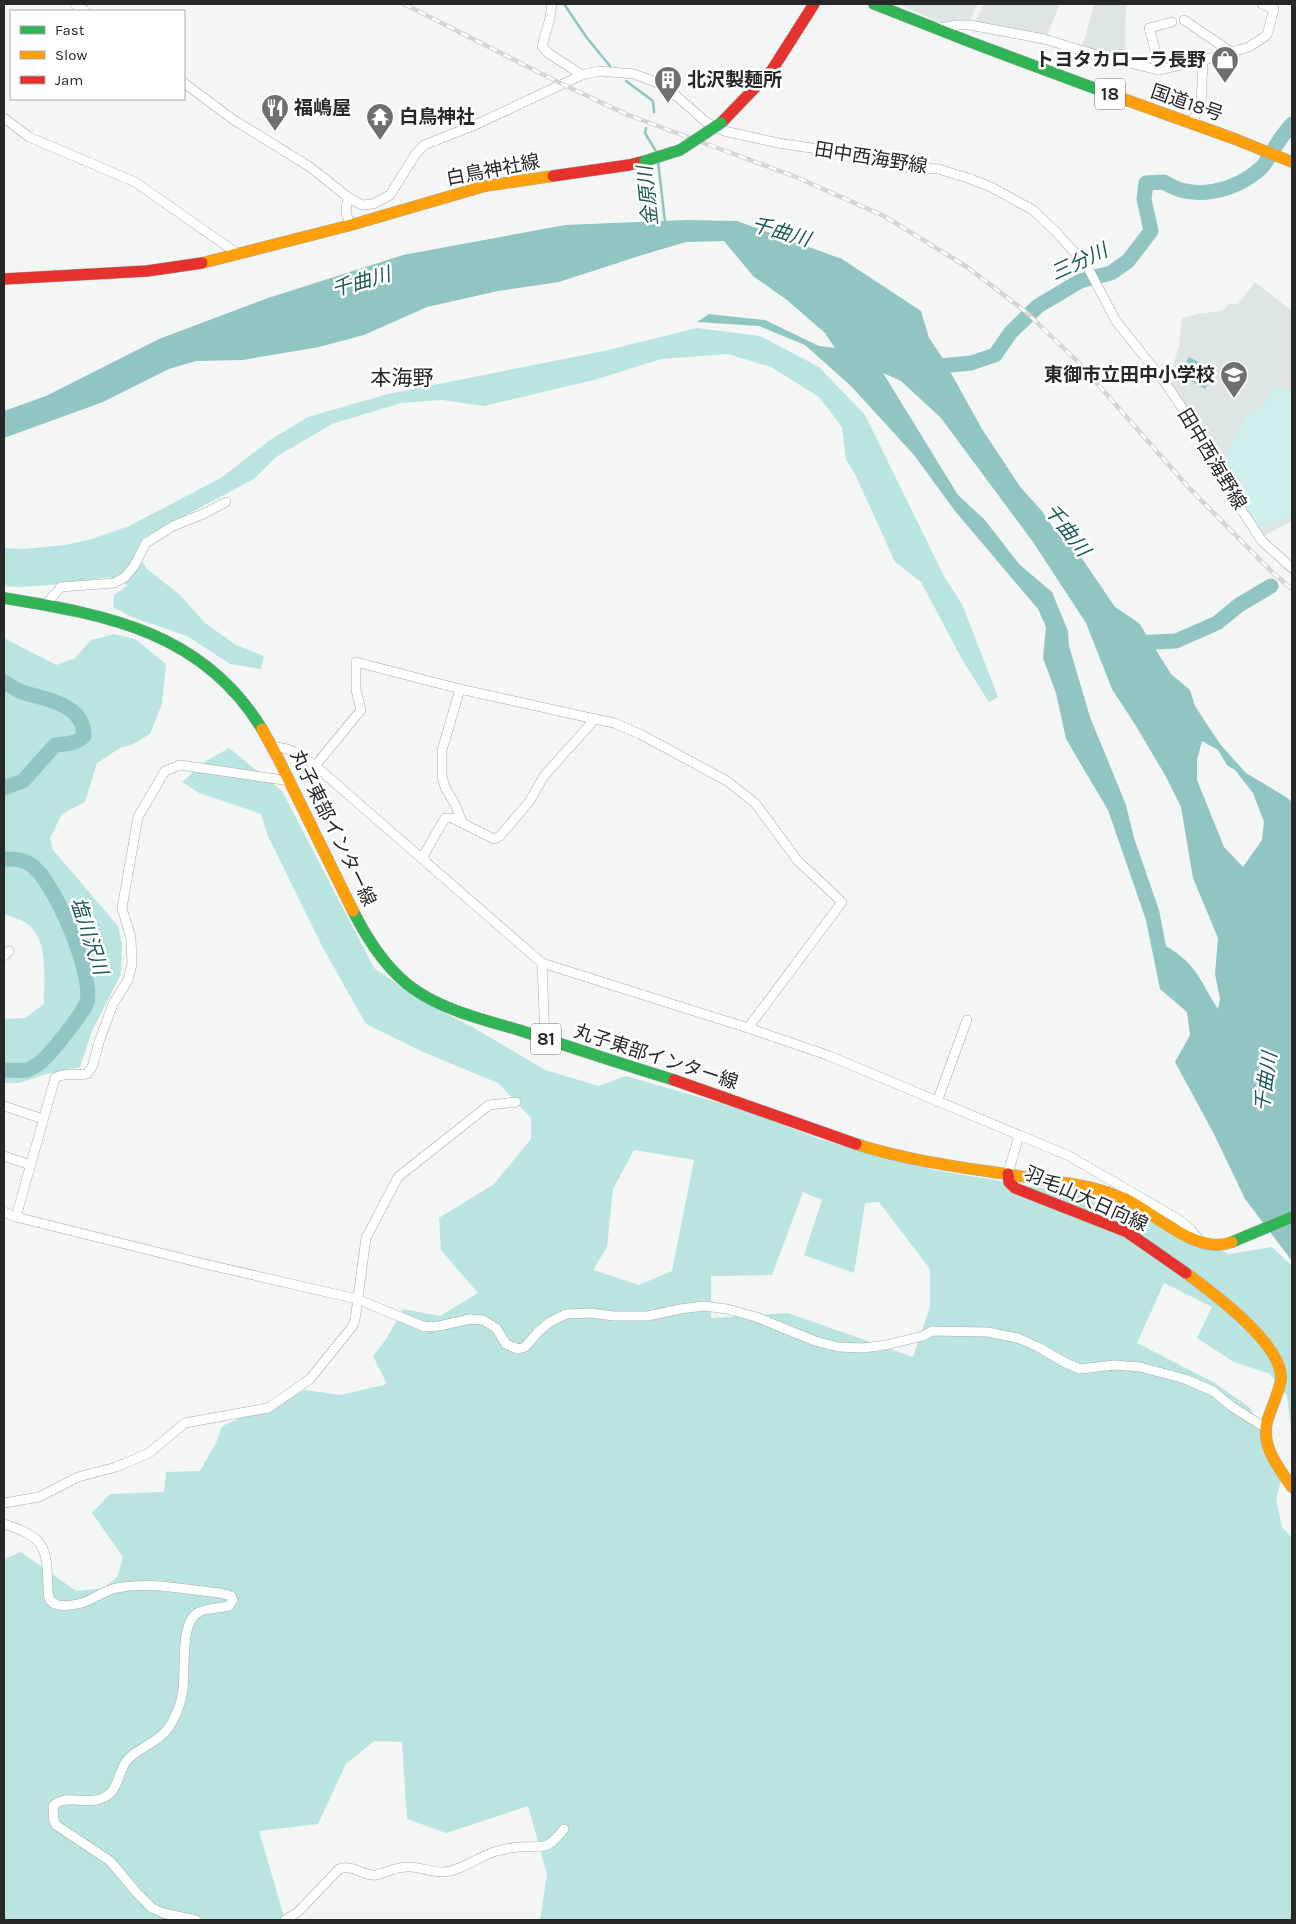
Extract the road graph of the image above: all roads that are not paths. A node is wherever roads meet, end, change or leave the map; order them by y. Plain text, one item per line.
1 (552, 4) edge
2 (814, 4) edge
3 (874, 4) edge
4 (1262, 4) edge
5 (1184, 20) dead end
6 (1172, 22) dead end
7 (935, 29) junction
8 (1231, 52) junction
9 (1203, 60) junction
10 (1158, 70) junction
11 (582, 75) junction
12 (185, 84) edge
13 (4, 118) edge
14 (1192, 122) junction
15 (1292, 162) edge
16 (349, 198) junction
17 (351, 225) junction
18 (238, 254) junction
19 (4, 279) edge
20 (226, 502) dead end
21 (1292, 568) edge
22 (4, 598) edge
23 (45, 605) junction
24 (460, 689) junction
25 (595, 719) junction
26 (274, 747) junction
27 (315, 766) junction
28 (290, 781) junction
29 (462, 822) junction
30 (422, 858) junction
31 (542, 963) junction
32 (968, 1020) dead end
33 (748, 1028) junction
34 (545, 1039) junction
35 (516, 1102) dead end
36 (937, 1102) junction
37 (4, 1106) edge
38 (43, 1119) junction
39 (1018, 1134) junction
40 (4, 1156) edge
41 (30, 1165) junction
42 (1008, 1174) junction
43 (4, 1212) edge
44 (1292, 1216) edge
45 (16, 1217) junction
46 (1202, 1243) junction
47 (357, 1299) junction
48 (1266, 1428) junction
49 (1292, 1487) edge
50 (4, 1503) edge
51 (4, 1524) edge
52 (564, 1829) dead end
53 (196, 1920) edge
54 (285, 1920) edge

1 - 11 street
2 - 17 main road, 白鳥神社線, bridge
3 - 7 main road, 国道18号 / 18
4 - 8 street
5 - 8 street
6 - 10 street
7 - 10 street
7 - 14 main road, 国道18号 / 18
8 - 9 street
9 - 10 street
9 - 14 street
11 - 16 street, 田中西海野線
11 - 21 street, 田中西海野線
12 - 16 street
13 - 18 street
14 - 15 main road, 国道18号 / 18
16 - 17 street
17 - 18 main road, 白鳥神社線
18 - 19 main road, 白鳥神社線
20 - 23 street
22 - 23 main road, 丸子東部インター線 / 81
23 - 26 main road, 丸子東部インター線 / 81
24 - 25 street
24 - 27 street
24 - 29 street
25 - 29 street
25 - 33 street
26 - 27 street
26 - 28 main road, 丸子東部インター線 / 81
27 - 30 street
28 - 34 main road, 丸子東部インター線 / 81
28 - 38 street
29 - 30 street
30 - 31 street
31 - 33 street
31 - 34 street
32 - 36 street
33 - 36 street
34 - 42 main road, 丸子東部インター線 / 81
35 - 47 street
36 - 39 street
37 - 38 street
38 - 41 street
39 - 42 street
39 - 46 street
40 - 41 street
41 - 45 street
42 - 46 main road, 丸子東部インター線 / 81
42 - 48 main road, 羽毛山大日向線
43 - 45 street
44 - 46 main road, 丸子東部インター線 / 81
45 - 47 street
47 - 48 street
47 - 50 street
48 - 49 main road
51 - 53 street
52 - 54 street

